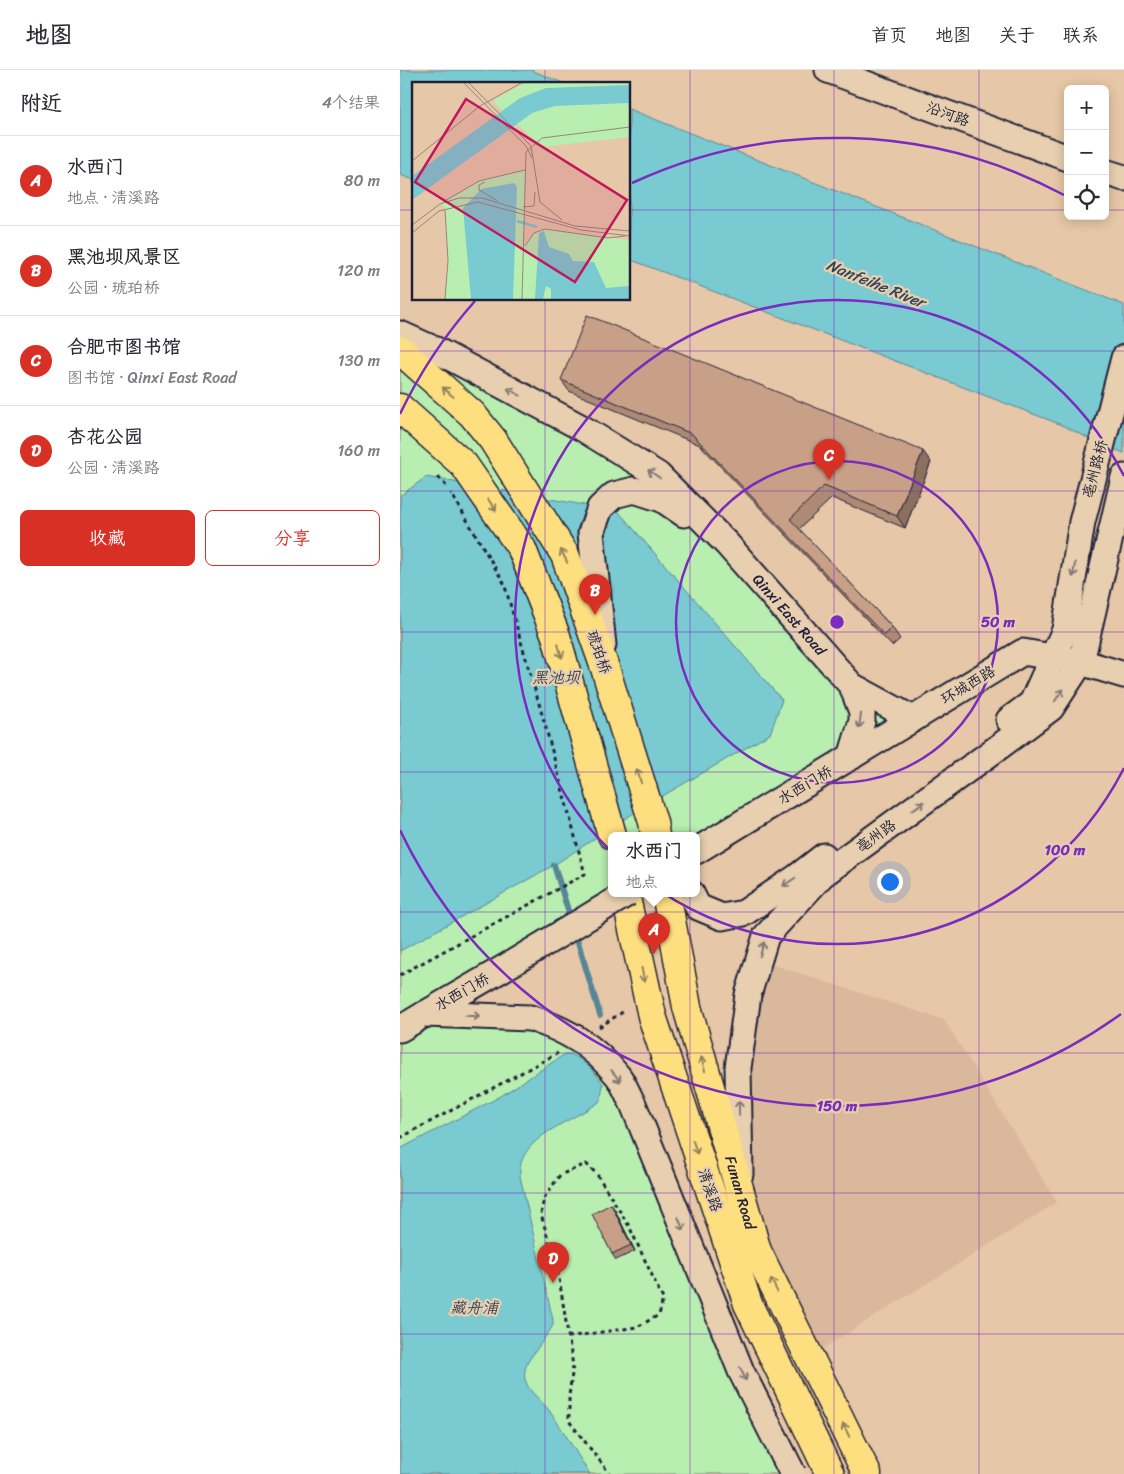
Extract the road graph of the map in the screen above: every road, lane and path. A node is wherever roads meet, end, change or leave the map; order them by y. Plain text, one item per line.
1 (828, 70) edge
2 (1064, 157) edge
3 (1109, 173) edge
4 (1124, 178) edge
5 (400, 334) edge
6 (400, 350) edge
7 (1124, 358) edge
8 (400, 408) edge
9 (432, 470) dead end
10 (1124, 477) edge
11 (1112, 528) joint
12 (727, 544) junction
13 (1053, 657) junction
14 (1081, 662) junction
15 (605, 668) junction
16 (1124, 675) edge
17 (852, 686) junction
18 (913, 719) junction
19 (851, 757) junction
20 (656, 831) edge
21 (611, 832) edge
22 (700, 849) edge
23 (620, 897) edge
24 (628, 897) edge
25 (667, 897) edge
26 (693, 897) edge
27 (400, 975) edge
28 (647, 996) junction
29 (425, 1014) junction
30 (598, 1028) dead end
31 (400, 1029) edge
32 (564, 1050) dead end
33 (400, 1138) edge
34 (740, 1192) junction
35 (568, 1338) junction
36 (610, 1474) edge
37 (793, 1474) edge
38 (830, 1474) edge
39 (868, 1474) edge

1 - 2 street, 沿河路
3 - 4 street
12 -> 5 street
15 -> 6 main road, 琥珀桥
7 -> 13 street, 亳州路桥
8 -> 21 main road
9 - 27 path
10 - 11 street, 亳州路桥
11 - 14 street, 亳州路
12 - 15 street
12 - 17 street, Qinxi East Road
13 - 14 street
13 - 18 street, 环城西路
13 -> 26 street, 亳州路桥
14 - 16 street
34 -> 14 street, 亳州路
20 -> 15 main road, 琥珀桥
17 - 18 street
17 -> 19 street
18 - 19 street, 水西门桥
19 - 22 street, 水西门桥
23 - 29 street, 水西门桥, bridge
24 -> 28 main road, 清溪路
34 -> 25 main road, Funan Road
28 - 30 path
28 -> 38 main road, 清溪路
29 - 31 street
29 -> 37 street, bridge
32 - 33 path
39 -> 34 main road, Funan Road
35 - 35 path
35 - 36 path

